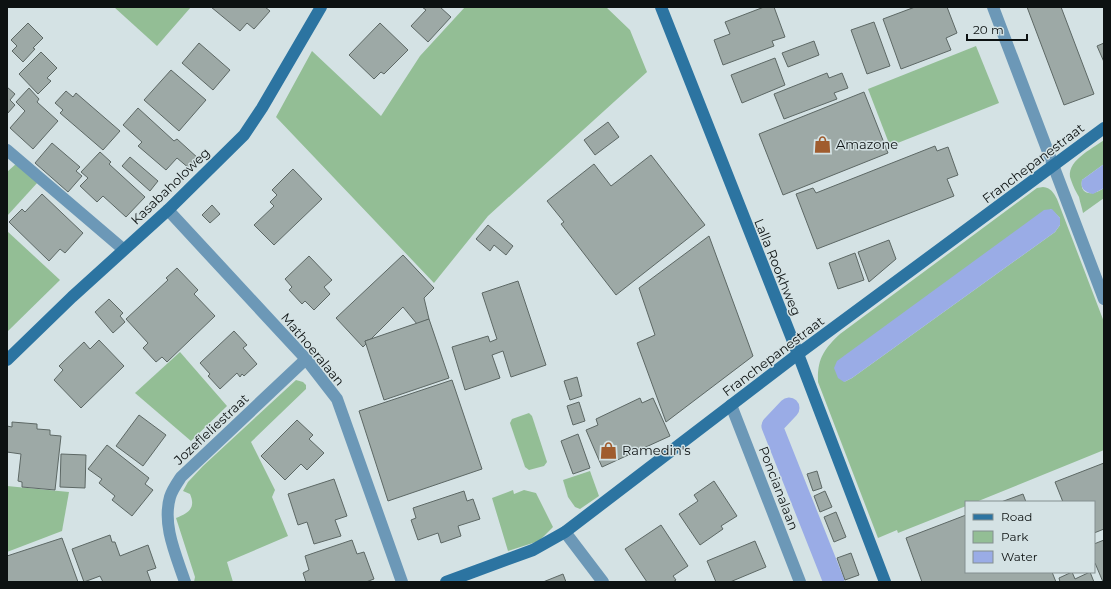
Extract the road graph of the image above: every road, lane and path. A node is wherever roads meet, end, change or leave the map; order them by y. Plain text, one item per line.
1 (321, 7) edge
2 (661, 7) edge
3 (993, 7) edge
4 (1104, 128) edge
5 (7, 150) edge
6 (1054, 166) junction
7 (168, 210) junction
8 (123, 249) junction
9 (1101, 282) edge
10 (1104, 299) edge
11 (798, 354) junction
12 (306, 359) junction
13 (7, 360) edge
14 (732, 405) junction
15 (565, 532) junction
16 (185, 582) edge
17 (402, 582) edge
18 (446, 582) edge
19 (603, 582) edge
20 (800, 582) edge
21 (885, 582) edge

1 - 7 street, Kasabaholoweg
2 - 11 street, Lalla Rookhweg
3 - 6 street
4 - 6 street, Franchepanestraat
5 - 8 street
6 - 9 street
6 - 11 street, Franchepanestraat
7 - 8 street, Kasabaholoweg
7 - 12 street, Mathoeralaan
8 - 13 street, Kasabaholoweg
9 - 10 street
11 - 14 street, Franchepanestraat
11 - 21 street, Lalla Rookhweg
12 - 16 street, Jozefleliestraat
12 - 17 street, Mathoeralaan
14 - 15 street, Franchepanestraat
14 - 20 street, Poncianalaan
15 - 18 street, Franchepanestraat
15 - 19 street

